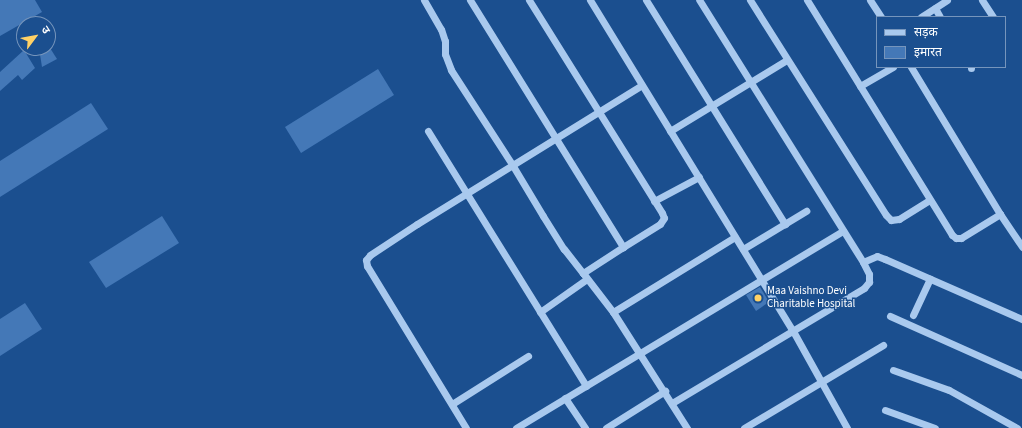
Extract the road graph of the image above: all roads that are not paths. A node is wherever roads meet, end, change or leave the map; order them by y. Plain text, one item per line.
1 (424, 0) edge
2 (470, 0) edge
3 (529, 0) edge
4 (590, 0) edge
5 (646, 0) edge
6 (699, 0) edge
7 (750, 0) edge
8 (807, 0) edge
9 (870, 0) edge
10 (948, 0) edge
11 (982, 0) edge
12 (935, 8) junction
13 (880, 16) edge
14 (923, 16) edge
15 (939, 16) edge
16 (992, 16) edge
17 (787, 60) junction
18 (891, 68) edge
19 (912, 68) edge
20 (751, 83) junction
21 (642, 86) junction
22 (860, 86) junction
23 (712, 106) junction
24 (599, 113) junction
25 (428, 131) dead end
26 (670, 131) junction
27 (556, 139) junction
28 (514, 166) junction
29 (699, 177) junction
30 (467, 194) junction
31 (654, 200) junction
32 (930, 200) junction
33 (806, 211) dead end
34 (1000, 214) junction
35 (785, 224) junction
36 (844, 231) junction
37 (735, 236) junction
38 (623, 247) junction
39 (1022, 247) edge
40 (743, 249) junction
41 (862, 262) junction
42 (585, 276) junction
43 (930, 279) junction
44 (762, 281) junction
45 (540, 312) junction
46 (613, 312) junction
47 (914, 315) dead end
48 (890, 316) dead end
49 (1022, 319) edge
50 (793, 331) junction
51 (883, 345) dead end
52 (641, 354) junction
53 (528, 356) dead end
54 (893, 370) dead end
55 (1022, 375) edge
56 (822, 381) junction
57 (586, 386) junction
58 (665, 391) junction
59 (565, 398) junction
60 (672, 403) junction
61 (452, 404) junction
62 (885, 410) dead end
63 (466, 428) edge
64 (516, 428) edge
65 (585, 428) edge
66 (606, 428) edge
67 (686, 428) edge
68 (744, 428) edge
69 (847, 428) edge
70 (935, 428) edge
71 (1017, 428) edge

1 - 28 street
2 - 27 street
3 - 24 street
4 - 21 street
5 - 23 street
6 - 20 street
7 - 17 street
8 - 22 street
9 - 13 street
10 - 12 street
11 - 16 street
12 - 14 street
12 - 15 street
17 - 20 street
17 - 32 street
18 - 22 street
19 - 34 street
20 - 23 street
20 - 36 street
21 - 24 street
21 - 26 street
22 - 32 street
23 - 26 street
23 - 35 street
24 - 27 street
24 - 31 street
25 - 30 street
26 - 29 street
27 - 28 street
27 - 38 street
28 - 30 street
28 - 42 street
29 - 31 street
29 - 37 street
30 - 45 street
30 - 61 street
31 - 38 street
32 - 34 street
33 - 35 street
34 - 39 street
35 - 40 street
36 - 41 street
36 - 44 street
37 - 40 street
37 - 46 street
38 - 42 street
40 - 44 street
41 - 43 street
41 - 50 street
42 - 45 street
42 - 46 street
43 - 47 street
43 - 49 street
44 - 50 street
44 - 52 street
45 - 57 street
46 - 52 street
48 - 55 street
50 - 56 street
50 - 60 street
51 - 56 street
52 - 57 street
52 - 58 street
53 - 61 street
54 - 71 street
56 - 68 street
56 - 69 street
57 - 59 street
58 - 60 street
58 - 66 street
59 - 64 street
59 - 65 street
60 - 67 street
61 - 63 street
62 - 70 street

